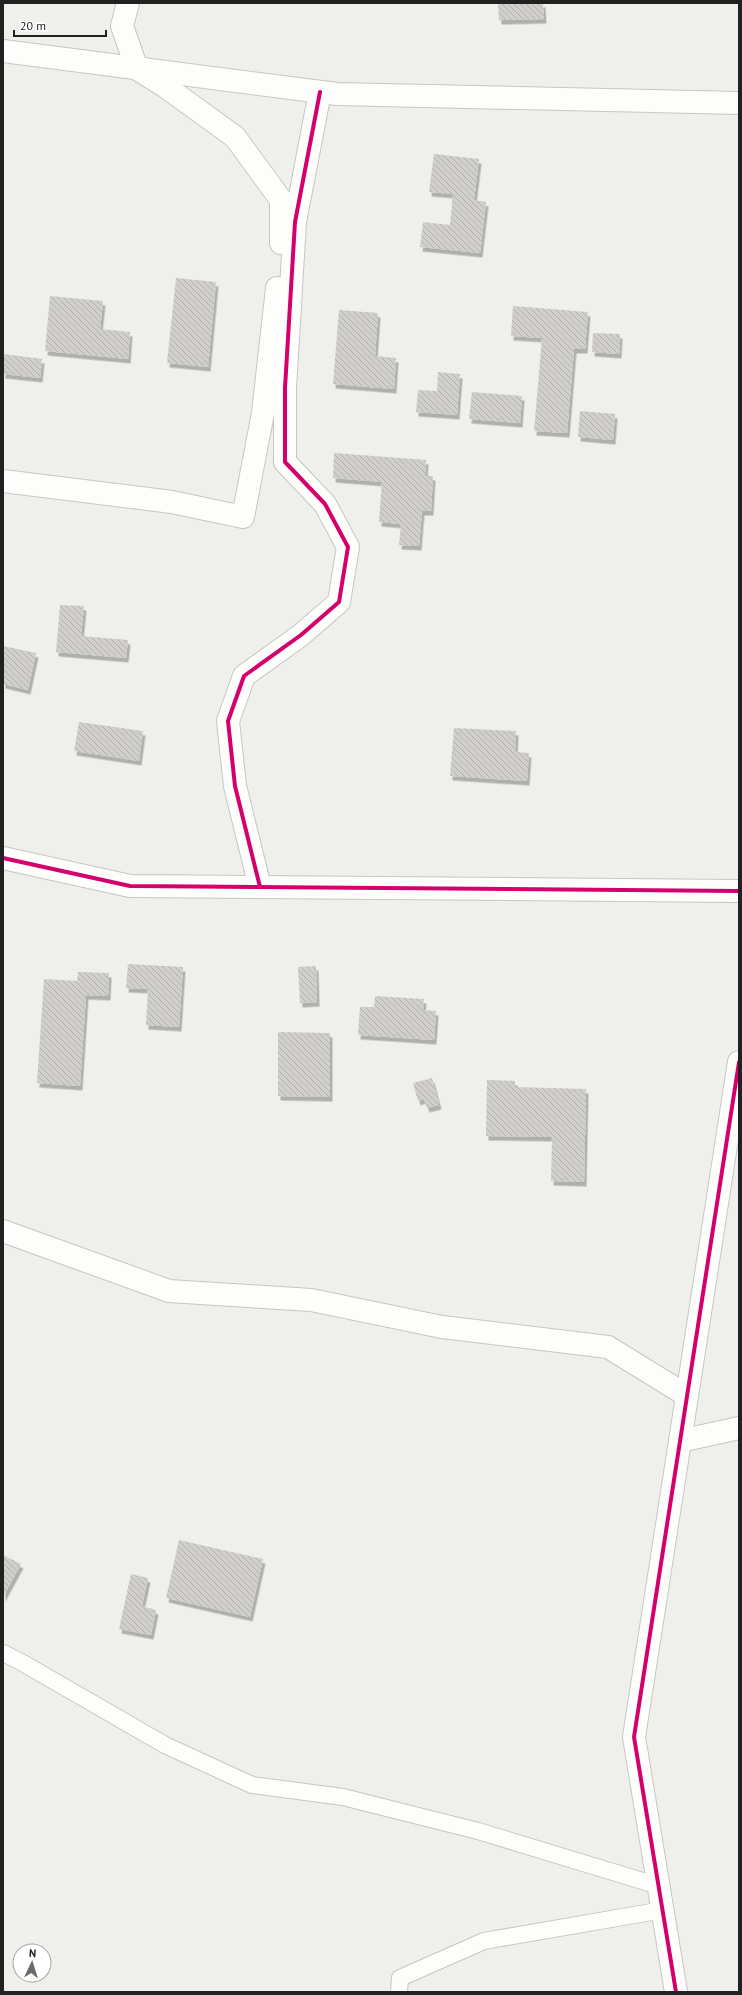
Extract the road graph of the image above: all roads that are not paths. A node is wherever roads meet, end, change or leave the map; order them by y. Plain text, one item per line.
1 (128, 3) edge
2 (3, 51) edge
3 (137, 69) junction
4 (320, 92) junction
5 (739, 103) edge
6 (3, 481) edge
7 (3, 858) edge
8 (260, 887) junction
9 (739, 891) edge
10 (739, 1062) edge
11 (3, 1231) edge
12 (686, 1394) junction
13 (739, 1428) edge
14 (680, 1441) junction
15 (3, 1653) edge
16 (659, 1886) junction
17 (663, 1910) junction
18 (399, 1992) edge
19 (676, 1992) edge

1 - 3 street
2 - 3 street
3 - 4 street
3 - 6 street
4 - 5 street
4 - 8 street
7 - 8 street
8 - 9 street
10 - 12 street
11 - 12 street
12 - 14 street
13 - 14 street
14 - 16 street
15 - 16 lane
16 - 17 street
17 - 18 lane
17 - 19 street

